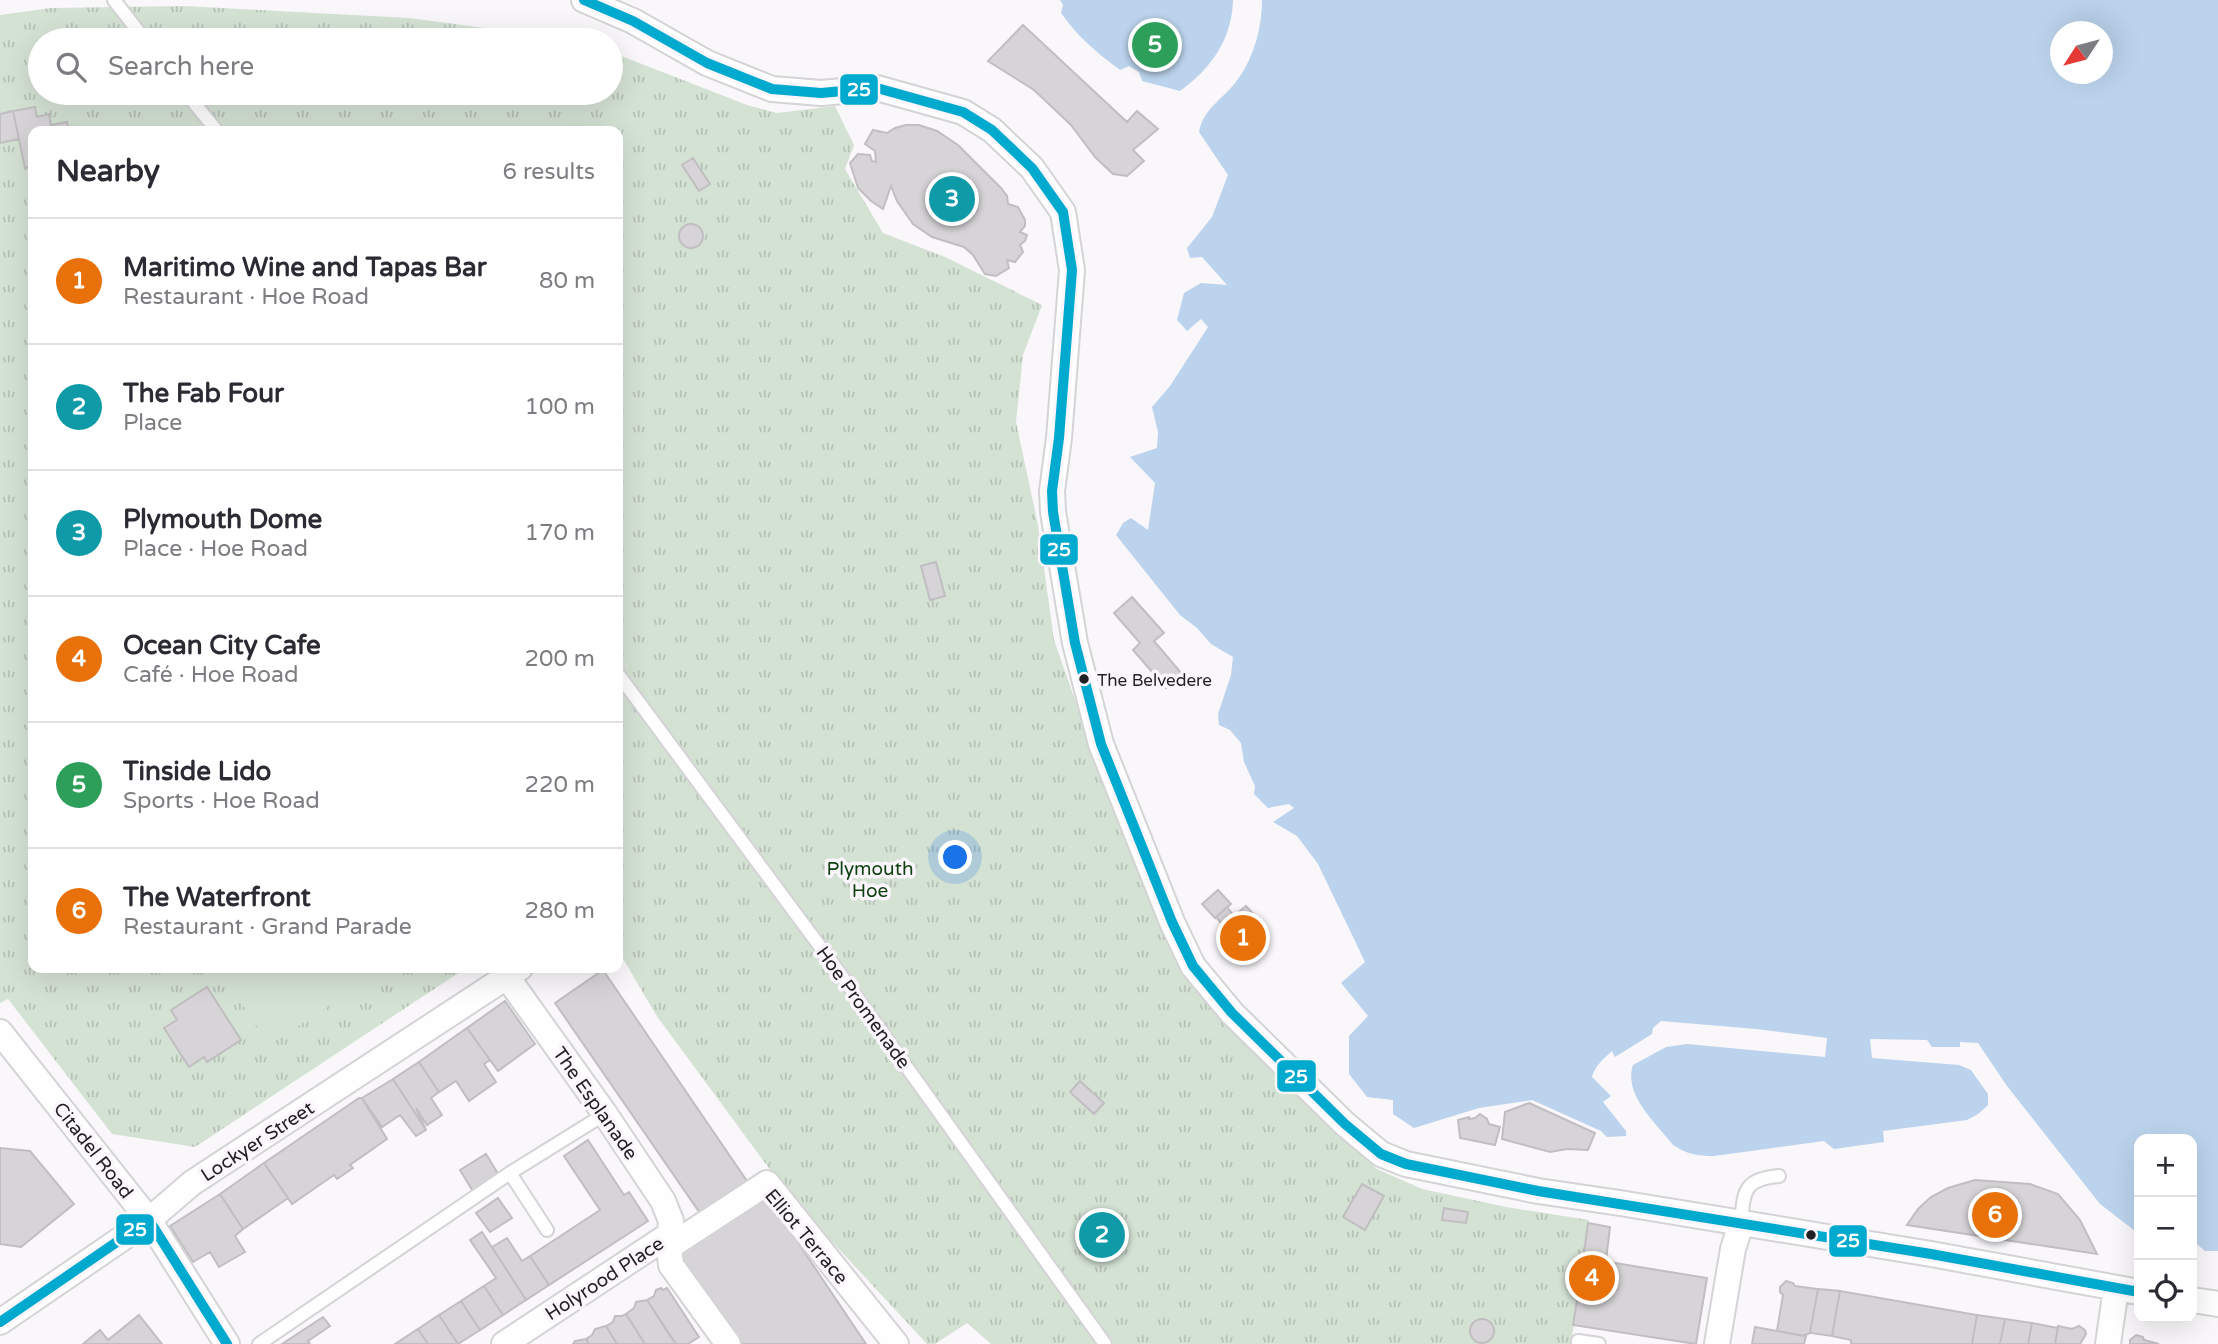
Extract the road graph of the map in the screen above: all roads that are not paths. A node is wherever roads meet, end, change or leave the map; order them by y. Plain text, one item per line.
1 (114, 0) edge
2 (584, 0) edge
3 (136, 28) edge
4 (196, 105) edge
5 (213, 126) edge
6 (623, 681) edge
7 (514, 973) edge
8 (0, 1032) edge
9 (605, 1114) junction
10 (510, 1173) junction
11 (1779, 1176) dead end
12 (149, 1220) junction
13 (1741, 1224) junction
14 (547, 1230) dead end
15 (669, 1241) junction
16 (2128, 1291) edge
17 (2197, 1301) edge
18 (2218, 1304) edge
19 (0, 1322) edge
20 (227, 1344) edge
21 (259, 1344) edge
22 (504, 1344) edge
23 (728, 1344) edge
24 (896, 1344) edge
25 (1105, 1344) edge
26 (1578, 1344) edge
27 (1599, 1344) edge
28 (1717, 1344) edge
29 (2108, 1344) edge

1 - 3 lane
2 - 13 street
4 - 5 lane
6 - 25 lane, Hoe Promenade
7 - 9 street, The Esplanade
7 - 12 street, Lockyer Street
8 - 12 street, Citadel Road
9 - 10 lane
9 - 15 street, The Esplanade
10 - 14 lane
10 - 21 lane
11 - 13 lane
12 - 19 street, Lockyer Street
12 - 20 street, Citadel Road
13 - 16 street
13 - 28 street
15 - 22 street, Holyrood Place
15 - 23 street, The Esplanade
15 - 24 street, Elliot Terrace
16 - 29 street
17 - 18 street
26 - 27 lane

